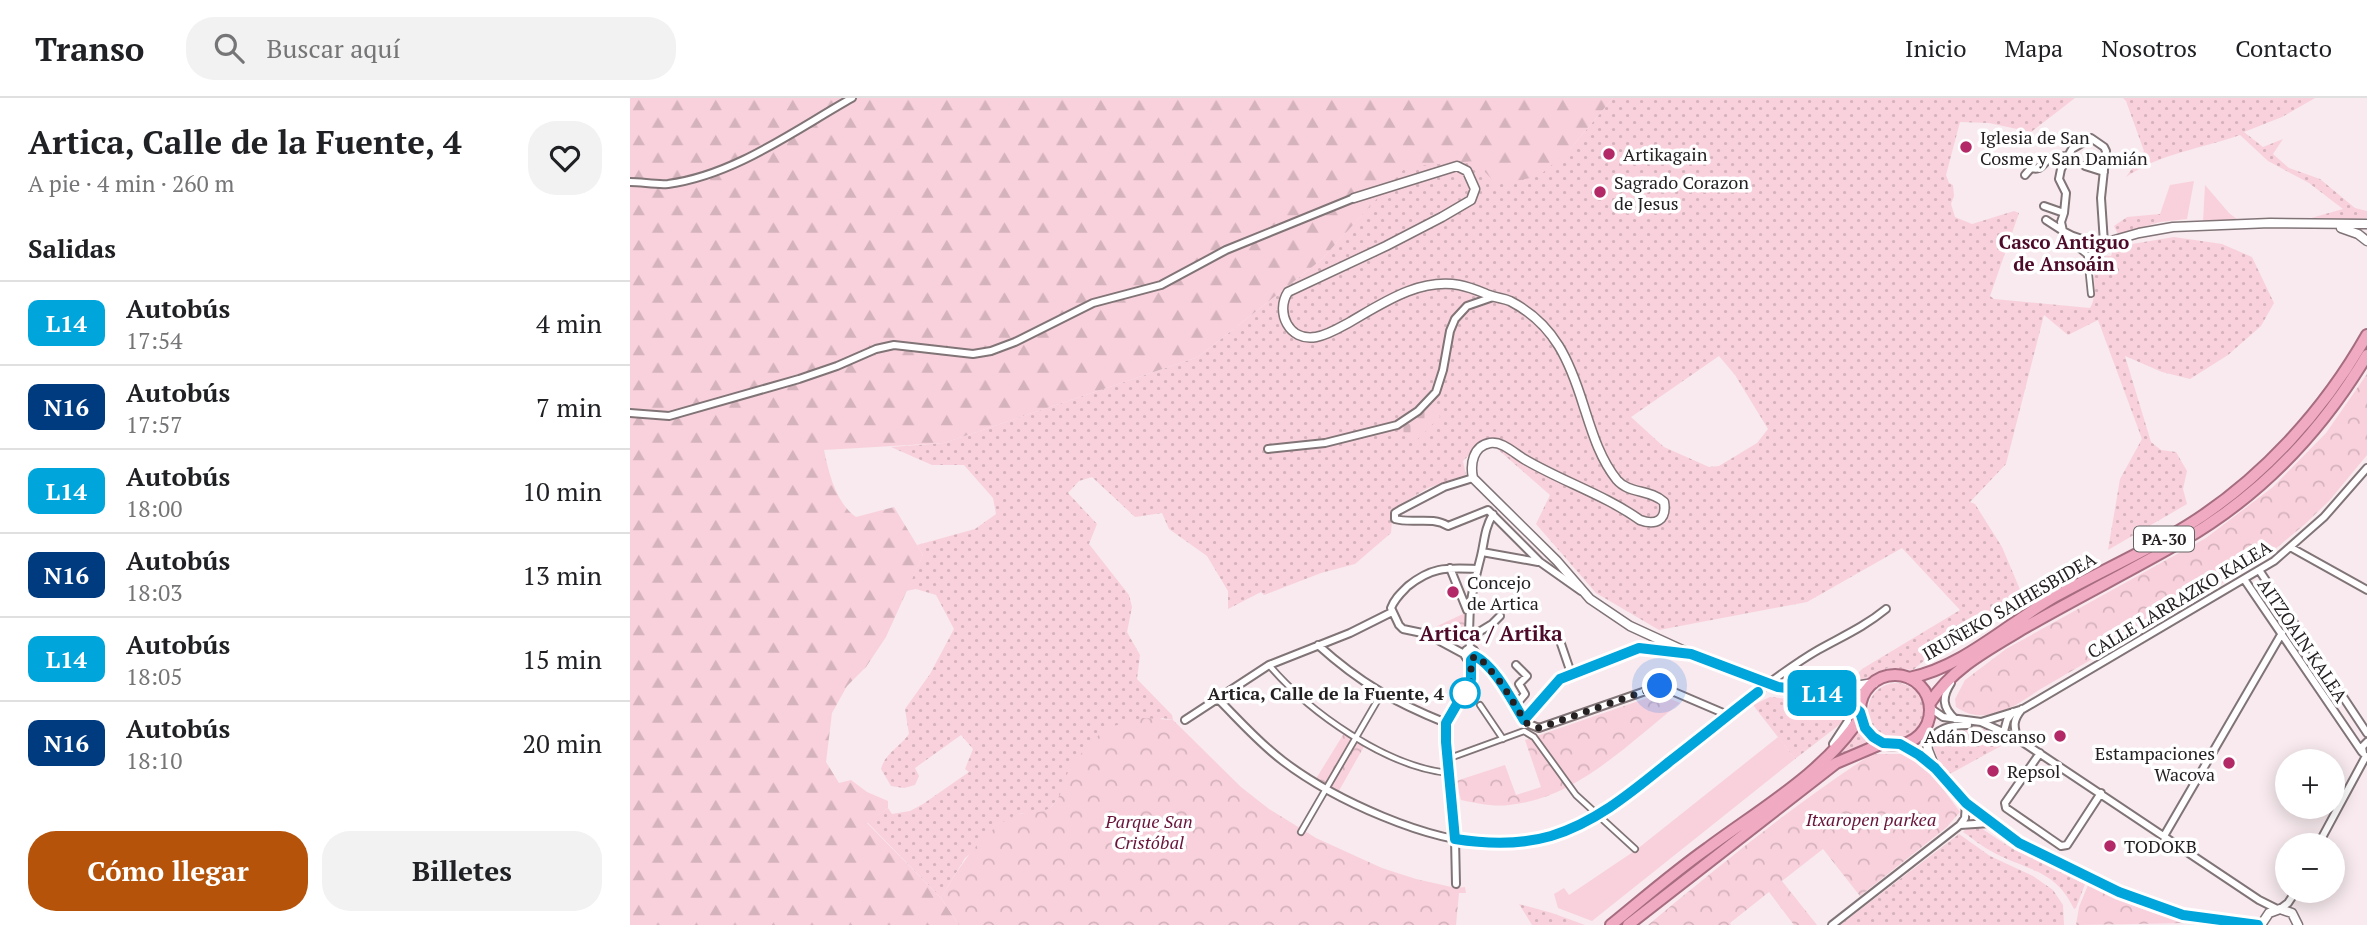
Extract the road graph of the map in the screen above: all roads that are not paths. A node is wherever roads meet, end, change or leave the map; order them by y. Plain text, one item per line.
1 (852, 98) edge
2 (2066, 156) junction
3 (2085, 166) dead end
4 (2104, 172) junction
5 (2025, 175) dead end
6 (630, 182) edge
7 (1354, 198) joint
8 (2044, 206) dead end
9 (2064, 214) junction
10 (2046, 220) dead end
11 (2318, 223) junction
12 (2367, 224) edge
13 (2063, 231) junction
14 (2367, 241) edge
15 (2100, 245) junction
16 (2077, 247) junction
17 (2087, 255) junction
18 (2091, 295) dead end
19 (1493, 297) junction
20 (2367, 335) edge
21 (2367, 355) edge
22 (630, 413) edge
23 (1268, 449) dead end
24 (2366, 471) edge
25 (1473, 478) junction
26 (1493, 514) junction
27 (2291, 547) junction
28 (1482, 552) junction
29 (1540, 562) junction
30 (1450, 568) junction
31 (1477, 569) junction
32 (2259, 570) junction
33 (2244, 579) junction
34 (2367, 590) edge
35 (1586, 594) junction
36 (1886, 609) dead end
37 (1392, 612) junction
38 (1468, 612) junction
39 (1500, 616) dead end
40 (2282, 633) junction
41 (1558, 635) dead end
42 (1469, 638) junction
43 (1318, 645) junction
44 (1470, 648) junction
45 (1986, 652) junction
46 (1464, 654) junction
47 (1691, 654) junction
48 (1473, 658) junction
49 (1269, 665) junction
50 (1516, 665) dead end
51 (1571, 673) junction
52 (1909, 678) junction
53 (1874, 683) junction
54 (1770, 684) junction
55 (1808, 691) junction
56 (1378, 692) junction
57 (1218, 699) junction
58 (1850, 702) junction
59 (1480, 705) dead end
60 (1515, 706) junction
61 (1930, 706) junction
62 (2023, 709) junction
63 (2013, 712) junction
64 (1860, 714) junction
65 (1728, 715) junction
66 (1185, 720) dead end
67 (1524, 720) junction
68 (1956, 720) junction
69 (1981, 722) junction
70 (1446, 723) junction
71 (1994, 727) junction
72 (1925, 729) junction
73 (2004, 731) junction
74 (2367, 733) edge
75 (1356, 736) junction
76 (1503, 739) junction
77 (2018, 739) junction
78 (2367, 742) edge
79 (1883, 743) junction
80 (1900, 744) junction
81 (1926, 744) junction
82 (2040, 753) junction
83 (2366, 756) edge
84 (1447, 759) junction
85 (1821, 762) junction
86 (1935, 768) junction
87 (1449, 773) junction
88 (1325, 789) junction
89 (2101, 793) junction
90 (1966, 803) junction
91 (1599, 815) junction
92 (1990, 823) junction
93 (1960, 825) junction
94 (1301, 832) dead end
95 (2324, 833) edge
96 (2164, 836) junction
97 (1455, 839) junction
98 (1635, 849) dead end
99 (1456, 884) dead end
100 (2259, 900) junction
101 (2285, 903) edge
102 (2295, 903) edge
103 (2279, 909) junction
104 (2265, 916) junction
105 (2294, 916) junction
106 (1611, 925) edge
107 (1628, 925) edge
108 (1832, 925) edge
109 (2259, 925) edge
110 (2298, 925) edge

1 - 6 street
2 - 4 street
2 - 5 street
2 - 9 street
3 - 4 street
4 - 15 street
7 - 19 street
7 - 22 street
8 - 9 street
9 - 13 street
10 - 13 street
11 - 12 street
11 - 14 street
11 - 15 street
13 - 15 street
13 - 16 street
15 - 16 street
15 - 17 street
16 - 17 street
17 - 18 street
19 - 23 street
19 - 25 street
20 - 52 highway, IRUÑEKO SAIHESBIDEA / PA-30
21 - 45 highway, IRUÑEKO SAIHESBIDEA / PA-30
24 - 27 street, CALLE LARRAZKO KALEA
25 - 26 street
25 - 35 street
26 - 28 street
26 - 29 street
27 - 32 street, CALLE LARRAZKO KALEA
27 - 34 street
28 - 29 street
28 - 31 street
29 - 35 street
30 - 31 street
30 - 37 street
30 - 38 street
31 - 38 street
32 - 33 street, CALLE LARRAZKO KALEA
32 - 74 street, AITZOAIN KALEA
33 - 40 street, AITZOAIN KALEA
33 - 62 street, CALLE LARRAZKO KALEA
35 - 47 street
36 - 54 street
37 - 43 street
37 - 46 street
38 - 42 street
39 - 42 street
40 - 83 street, AITZOAIN KALEA
40 - 96 street
41 - 51 street
42 - 44 street
43 - 49 street
43 - 56 street
44 - 46 street
44 - 48 street
45 - 61 highway, IRUÑEKO SAIHESBIDEA / PA-30
45 - 68 street
46 - 48 street
47 - 51 street
47 - 54 street
48 - 60 street
48 - 70 street
49 - 57 street
49 - 75 street
50 - 60 street
51 - 67 street
52 - 53 highway, PA-30
52 - 61 highway
53 - 55 street
53 - 64 highway
54 - 55 street
54 - 65 street
55 - 58 street
56 - 70 street
56 - 75 street
57 - 66 street
57 - 88 street
58 - 64 street
58 - 85 street
59 - 76 street
60 - 67 street
61 - 68 street
61 - 72 highway, PA-30
62 - 63 street, CALLE LARRAZKO KALEA
62 - 77 street
63 - 69 street, CALLE LARRAZKO KALEA
63 - 73 street
64 - 79 highway
64 - 85 highway
65 - 67 street
65 - 91 street
68 - 69 street
69 - 71 street
70 - 84 street
71 - 73 street
71 - 81 street
72 - 80 highway
72 - 81 street
73 - 77 street
75 - 87 street
75 - 88 street
76 - 84 street
76 - 91 street
77 - 82 street
78 - 83 street
79 - 80 highway
79 - 107 highway
80 - 86 street
81 - 86 street
82 - 89 street
82 - 89 street
83 - 95 street
84 - 87 street
85 - 106 highway
86 - 90 street
87 - 97 street
88 - 94 street
88 - 97 street
89 - 96 street
90 - 92 street
90 - 93 street
91 - 97 street
91 - 98 street
92 - 93 street
92 - 109 street
93 - 108 street
96 - 100 street
97 - 99 street
100 - 103 street
100 - 104 street
101 - 103 street
102 - 105 street
103 - 104 street
103 - 105 street
104 - 109 street
105 - 110 street

